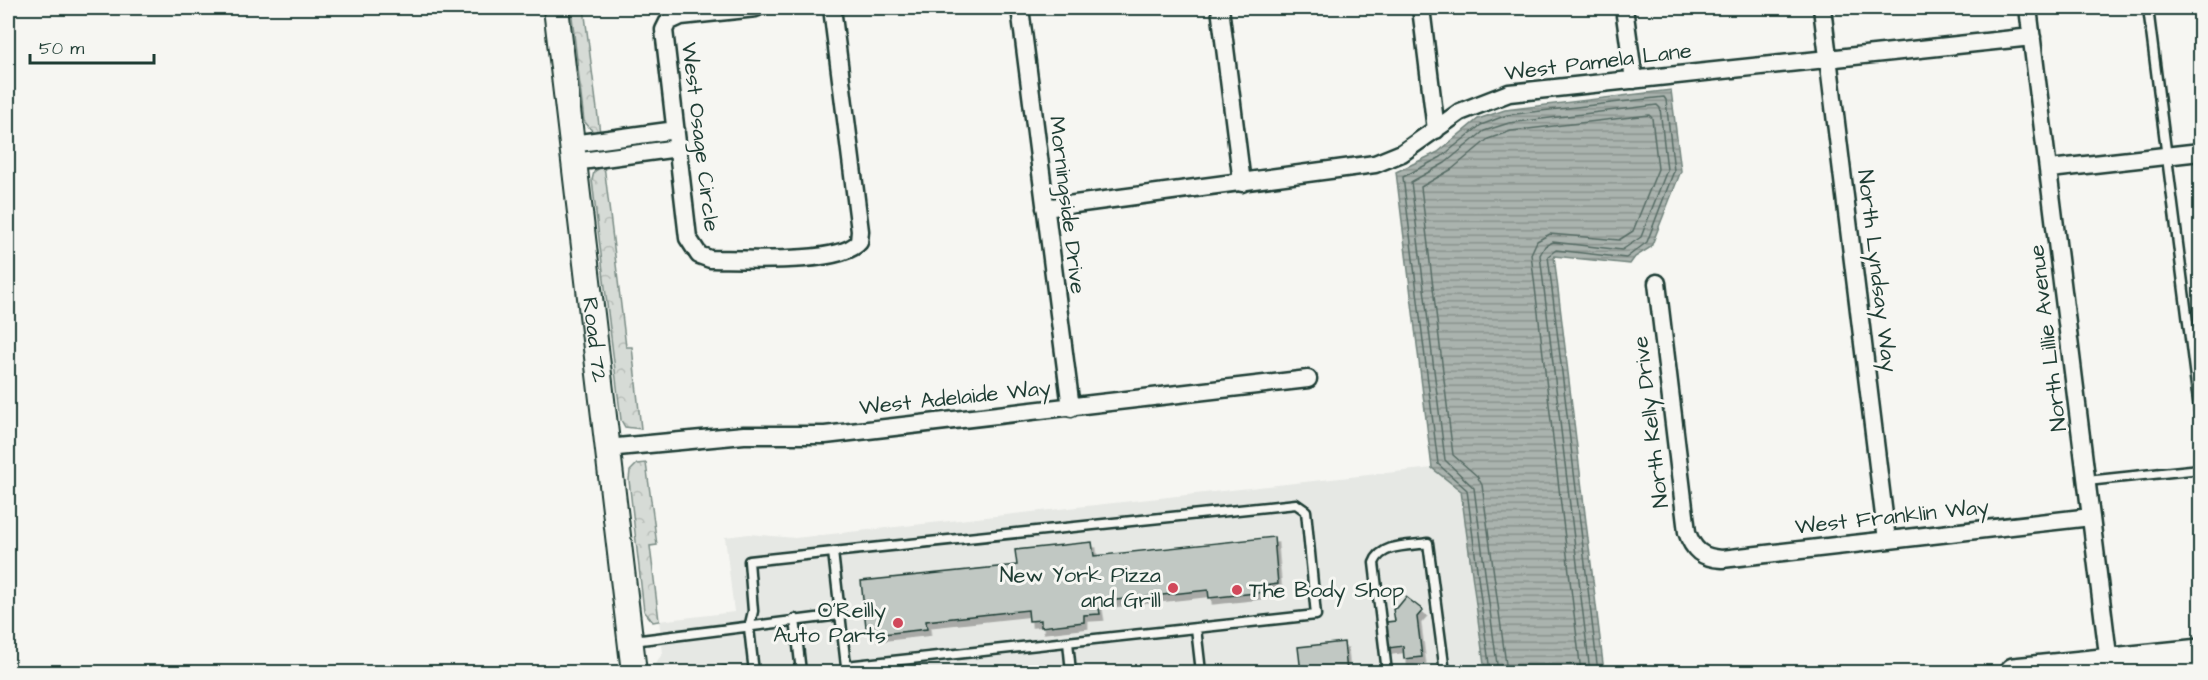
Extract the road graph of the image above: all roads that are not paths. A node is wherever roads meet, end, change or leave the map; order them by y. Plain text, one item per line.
1 (556, 8) edge
2 (756, 8) edge
3 (832, 8) edge
4 (1020, 8) edge
5 (1220, 8) edge
6 (1421, 8) edge
7 (1624, 8) edge
8 (1822, 8) edge
9 (2028, 8) edge
10 (2148, 8) edge
11 (2032, 37) junction
12 (1828, 58) junction
13 (1634, 80) junction
14 (676, 130) junction
15 (1436, 130) junction
16 (678, 148) junction
17 (2200, 152) edge
18 (573, 153) junction
19 (2167, 156) junction
20 (2050, 169) junction
21 (1242, 183) junction
22 (1045, 208) junction
23 (1657, 283) dead end
24 (1308, 379) dead end
25 (1071, 408) junction
26 (2200, 417) edge
27 (607, 448) junction
28 (2200, 469) edge
29 (2087, 481) junction
30 (2091, 517) junction
31 (1887, 540) junction
32 (833, 552) junction
33 (1699, 553) joint
34 (840, 615) junction
35 (795, 619) junction
36 (749, 627) junction
37 (1196, 628) junction
38 (630, 642) junction
39 (1068, 642) junction
40 (2200, 653) edge
41 (2110, 668) edge
42 (846, 669) edge
43 (634, 672) edge
44 (754, 672) edge
45 (801, 672) edge
46 (1071, 672) edge
47 (1201, 672) edge
48 (1387, 672) edge
49 (1445, 672) edge
50 (2014, 672) edge

1 - 18 street, Road 72
2 - 14 street, West Osage Circle
3 - 16 street, West Osage Circle
4 - 22 street, Morningside Drive
5 - 21 street
6 - 15 street
7 - 13 street
8 - 12 street, North Lyndsay Way
9 - 11 street, North Lillie Avenue
10 - 19 lane
11 - 12 street, West Pamela Lane
11 - 20 street, North Lillie Avenue
12 - 13 street, West Pamela Lane
12 - 31 street, North Lyndsay Way
13 - 15 street, West Pamela Lane
14 - 16 street, West Osage Circle
14 - 18 street
15 - 21 street, West Pamela Lane
16 - 18 street
17 - 19 street
18 - 27 street, Road 72
19 - 20 street
19 - 26 lane
20 - 29 street, North Lillie Avenue
21 - 22 street, West Pamela Lane
22 - 25 street, Morningside Drive
23 - 33 street, North Kelly Drive
24 - 25 street, West Adelaide Way
25 - 27 street, West Adelaide Way
27 - 38 street, Road 72
28 - 29 lane
29 - 30 street, North Lillie Avenue
30 - 31 street, West Franklin Way
30 - 41 street, North Lillie Avenue
31 - 33 street, West Franklin Way
32 - 34 lane
32 - 36 lane
32 - 37 lane
34 - 35 lane
34 - 42 lane
35 - 36 lane
35 - 45 lane
36 - 38 lane
36 - 44 lane
37 - 39 lane
37 - 47 lane
38 - 43 street, Road 72
39 - 42 lane
39 - 46 lane
40 - 41 main road
41 - 50 main road
48 - 49 lane

